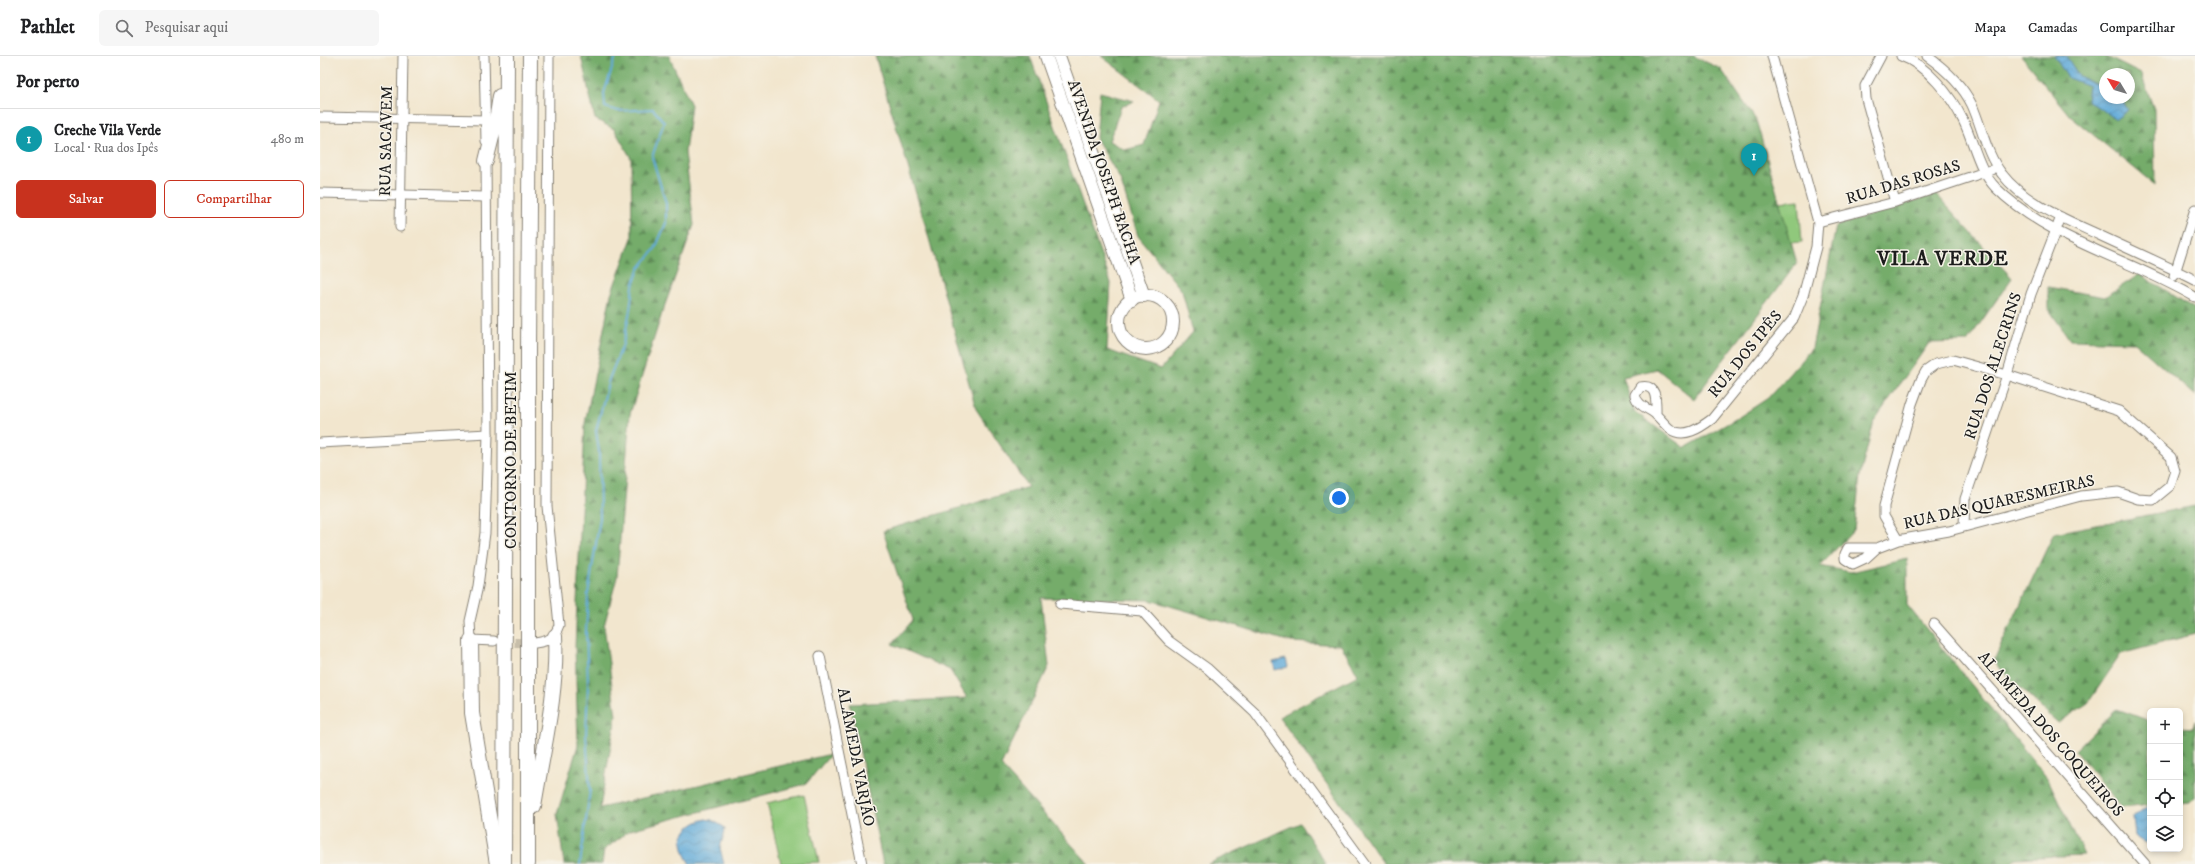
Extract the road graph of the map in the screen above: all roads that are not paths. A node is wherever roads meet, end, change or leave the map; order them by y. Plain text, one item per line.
1 (403, 56) edge
2 (484, 56) edge
3 (500, 56) edge
4 (507, 56) edge
5 (530, 56) edge
6 (549, 56) edge
7 (1046, 56) edge
8 (1059, 56) edge
9 (1772, 56) edge
10 (1881, 56) edge
11 (1901, 56) edge
12 (1927, 56) edge
13 (320, 117) edge
14 (402, 118) junction
15 (486, 120) junction
16 (486, 161) junction
17 (1997, 168) junction
18 (1985, 172) junction
19 (320, 193) edge
20 (400, 195) junction
21 (485, 197) junction
22 (1895, 202) junction
23 (2195, 209) edge
24 (2062, 218) junction
25 (1818, 222) junction
26 (400, 227) dead end
27 (2056, 230) junction
28 (2177, 271) junction
29 (2195, 280) edge
30 (2172, 283) junction
31 (1144, 296) junction
32 (2195, 297) edge
33 (1132, 300) junction
34 (2007, 375) junction
35 (1656, 415) dead end
36 (488, 434) junction
37 (320, 443) edge
38 (1964, 526) junction
39 (1898, 540) junction
40 (1877, 548) dead end
41 (1060, 604) dead end
42 (1934, 624) dead end
43 (555, 636) junction
44 (471, 640) junction
45 (494, 642) tunnel mouth
46 (535, 643) tunnel mouth
47 (820, 656) dead end
48 (528, 842) junction
49 (497, 864) edge
50 (504, 864) edge
51 (528, 864) edge
52 (862, 864) edge
53 (1365, 864) edge
54 (2145, 864) edge

1 - 14 street, RUA SACAVEM
2 - 15 street
3 - 16 highway
4 - 50 highway, CONTORNO DE BETIM
5 - 48 highway, CONTORNO DE BETIM
6 - 43 street
7 - 33 main road, AVENIDA JOSEPH BACHA
8 - 31 main road, AVENIDA JOSEPH BACHA
9 - 25 street, RUA DOS IPÊS
10 - 22 street
11 - 18 street
12 - 17 street
13 - 14 street
14 - 15 street
14 - 20 street, RUA SACAVEM
15 - 16 street
16 - 21 street
17 - 18 street, RUA DAS ROSAS
17 - 24 street
18 - 22 street, RUA DAS ROSAS
18 - 27 street
19 - 20 street
20 - 21 street
20 - 26 street, RUA SACAVEM
21 - 36 street
22 - 25 street, RUA DAS ROSAS
23 - 28 street
24 - 27 street, RUA DOS ALECRINS
24 - 28 street
25 - 35 street, RUA DOS IPÊS
27 - 30 street
27 - 34 street, RUA DOS ALECRINS
28 - 29 street
28 - 30 street
30 - 32 street
31 - 33 main road
31 - 33 main road
34 - 38 street, RUA DOS ALECRINS
34 - 38 street, RUA DAS QUARESMEIRAS
34 - 39 street, RUA DAS QUARESMEIRAS
36 - 37 street
36 - 44 street
38 - 39 street, RUA DAS QUARESMEIRAS
39 - 40 street, RUA DAS QUARESMEIRAS
41 - 53 street
42 - 54 street, ALAMEDA DOS COQUEIROS
43 - 46 street
43 - 48 highway
44 - 45 street
44 - 49 highway
47 - 52 street, ALAMEDA VARJÃO
48 - 51 highway, CONTORNO DE BETIM

